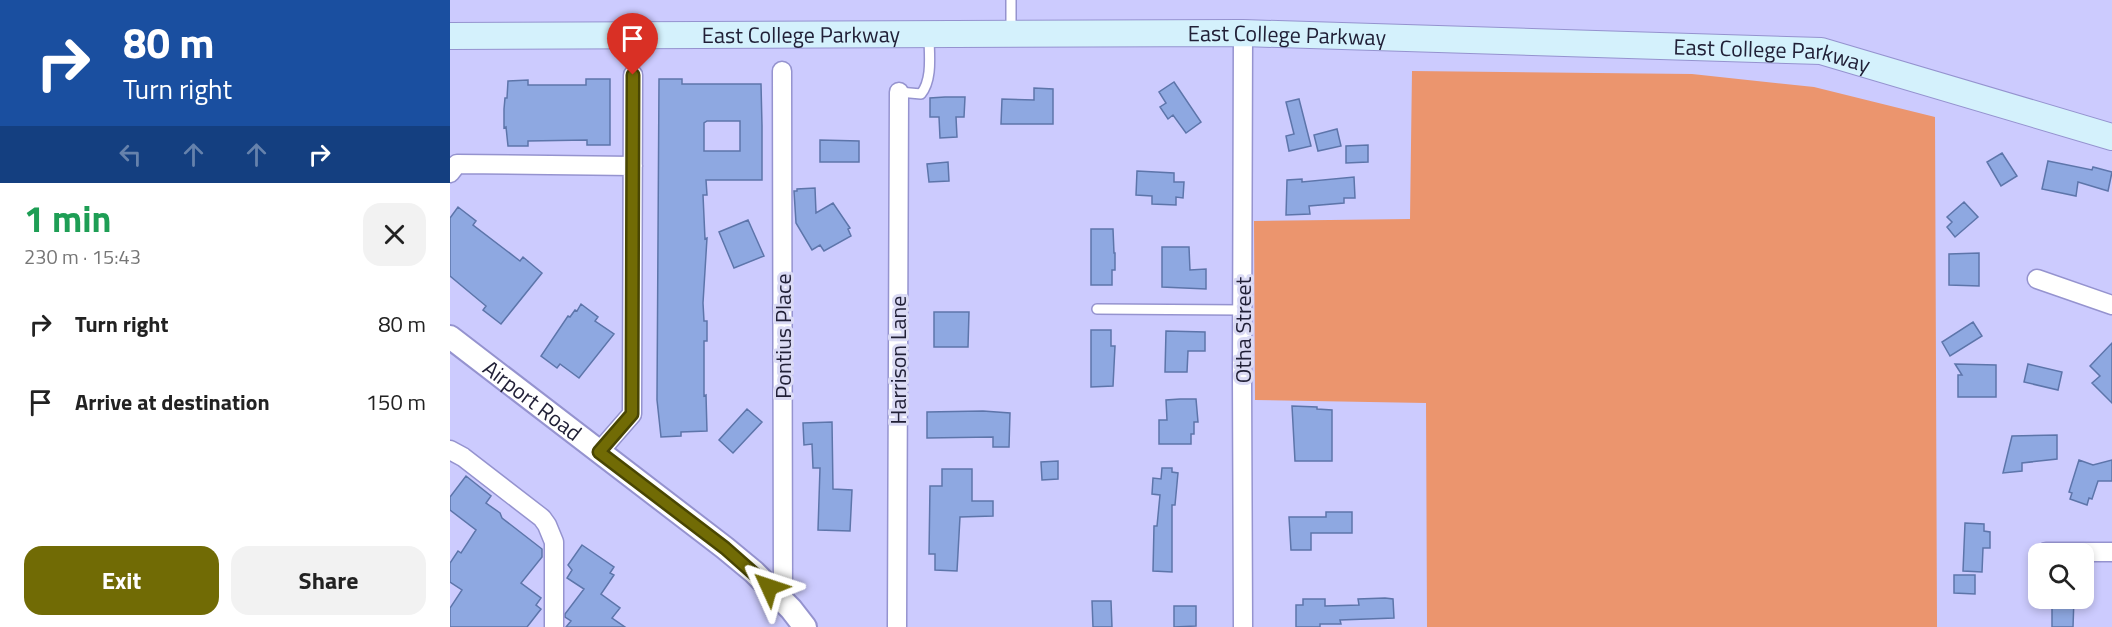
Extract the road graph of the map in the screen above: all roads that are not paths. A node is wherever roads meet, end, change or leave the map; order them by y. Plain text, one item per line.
1 (1011, 0) edge
2 (1243, 33) junction
3 (929, 34) junction
4 (1011, 34) junction
5 (450, 36) edge
6 (782, 71) dead end
7 (633, 75) dead end
8 (899, 92) joint
9 (2112, 137) edge
10 (633, 166) junction
11 (450, 173) edge
12 (2037, 279) dead end
13 (2112, 305) edge
14 (1097, 309) dead end
15 (1242, 310) junction
16 (450, 337) edge
17 (450, 450) edge
18 (599, 452) junction
19 (2094, 552) edge
20 (2112, 552) edge
21 (783, 602) junction
22 (554, 627) edge
23 (805, 627) edge
24 (897, 627) edge
25 (1243, 627) edge

1 - 4 lane
2 - 4 main road, East College Parkway
2 - 9 main road, East College Parkway
2 - 15 street, Otha Street
3 - 4 main road, East College Parkway
3 - 5 main road, East College Parkway
3 - 8 lane
6 - 21 street, Pontius Place
7 - 10 street
8 - 24 street, Harrison Lane
10 - 11 street
10 - 18 street
12 - 13 street
14 - 15 lane
15 - 25 street, Otha Street
16 - 18 street, Airport Road
17 - 22 street
18 - 21 street, Airport Road
19 - 20 street
21 - 23 street, Airport Road

